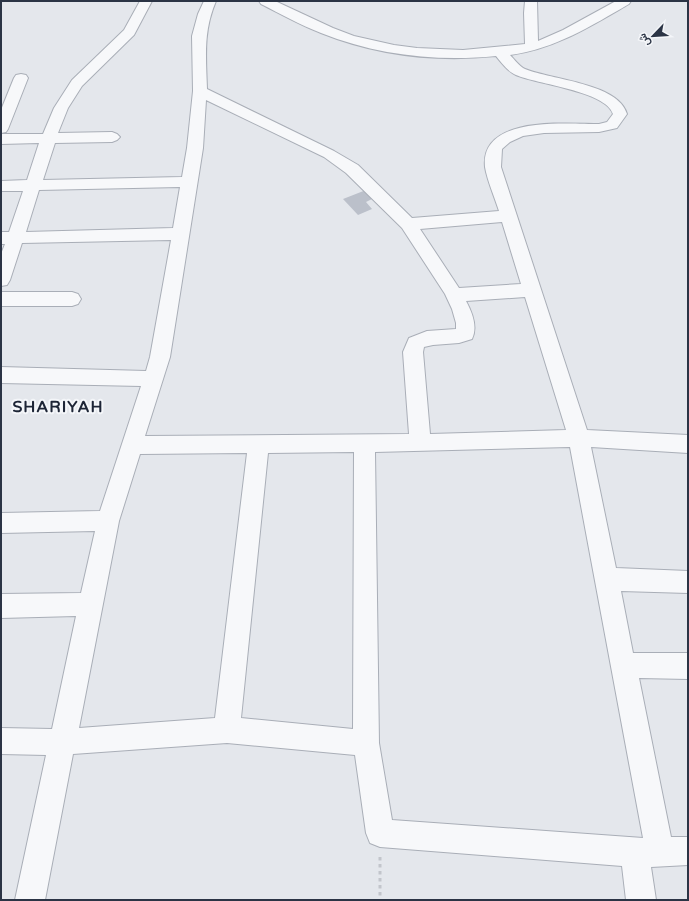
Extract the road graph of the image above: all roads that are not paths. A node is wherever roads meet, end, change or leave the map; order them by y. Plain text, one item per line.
1 (146, 1) edge
2 (210, 1) edge
3 (265, 1) edge
4 (531, 1) edge
5 (624, 1) edge
6 (532, 47) junction
7 (499, 52) junction
8 (21, 78) dead end
9 (200, 91) junction
10 (1, 129) edge
11 (112, 137) dead end
12 (1, 139) edge
13 (48, 139) junction
14 (189, 182) junction
15 (1, 186) edge
16 (32, 186) junction
17 (508, 216) junction
18 (408, 224) junction
19 (180, 234) junction
20 (8, 238) edge
21 (1, 280) edge
22 (532, 290) junction
23 (456, 295) junction
24 (1, 299) edge
25 (72, 299) dead end
26 (1, 375) edge
27 (152, 378) junction
28 (579, 438) junction
29 (420, 443) junction
30 (258, 444) junction
31 (364, 444) junction
32 (688, 444) edge
33 (131, 445) junction
34 (108, 521) junction
35 (1, 522) edge
36 (607, 579) junction
37 (688, 582) edge
38 (90, 604) junction
39 (1, 606) edge
40 (624, 665) junction
41 (688, 666) edge
42 (227, 730) junction
43 (1, 741) edge
44 (62, 742) junction
45 (366, 743) junction
46 (688, 851) edge
47 (648, 852) junction
48 (30, 900) edge
49 (641, 900) edge

1 - 13 street
2 - 9 street
3 - 7 street
4 - 6 street
5 - 6 street
6 - 7 street
7 - 17 street
8 - 10 street
9 - 14 street
9 - 18 street
11 - 13 street
12 - 13 street
13 - 16 street
14 - 16 street
14 - 19 street
15 - 16 street
16 - 20 street
17 - 18 street
17 - 22 street
18 - 23 street
19 - 20 street
19 - 27 street
20 - 21 street
22 - 23 street
22 - 28 street
23 - 29 street
24 - 25 street
26 - 27 street
27 - 33 street
28 - 29 street
28 - 32 street
28 - 36 street
29 - 31 street
30 - 31 street
30 - 33 street
30 - 42 street
31 - 45 street
33 - 34 street
34 - 35 street
34 - 38 street
36 - 37 street
36 - 40 street
38 - 39 street
38 - 44 street
40 - 41 street
40 - 47 street
42 - 44 street
42 - 45 street
43 - 44 street
44 - 48 street
45 - 47 street
46 - 47 street
47 - 49 street

